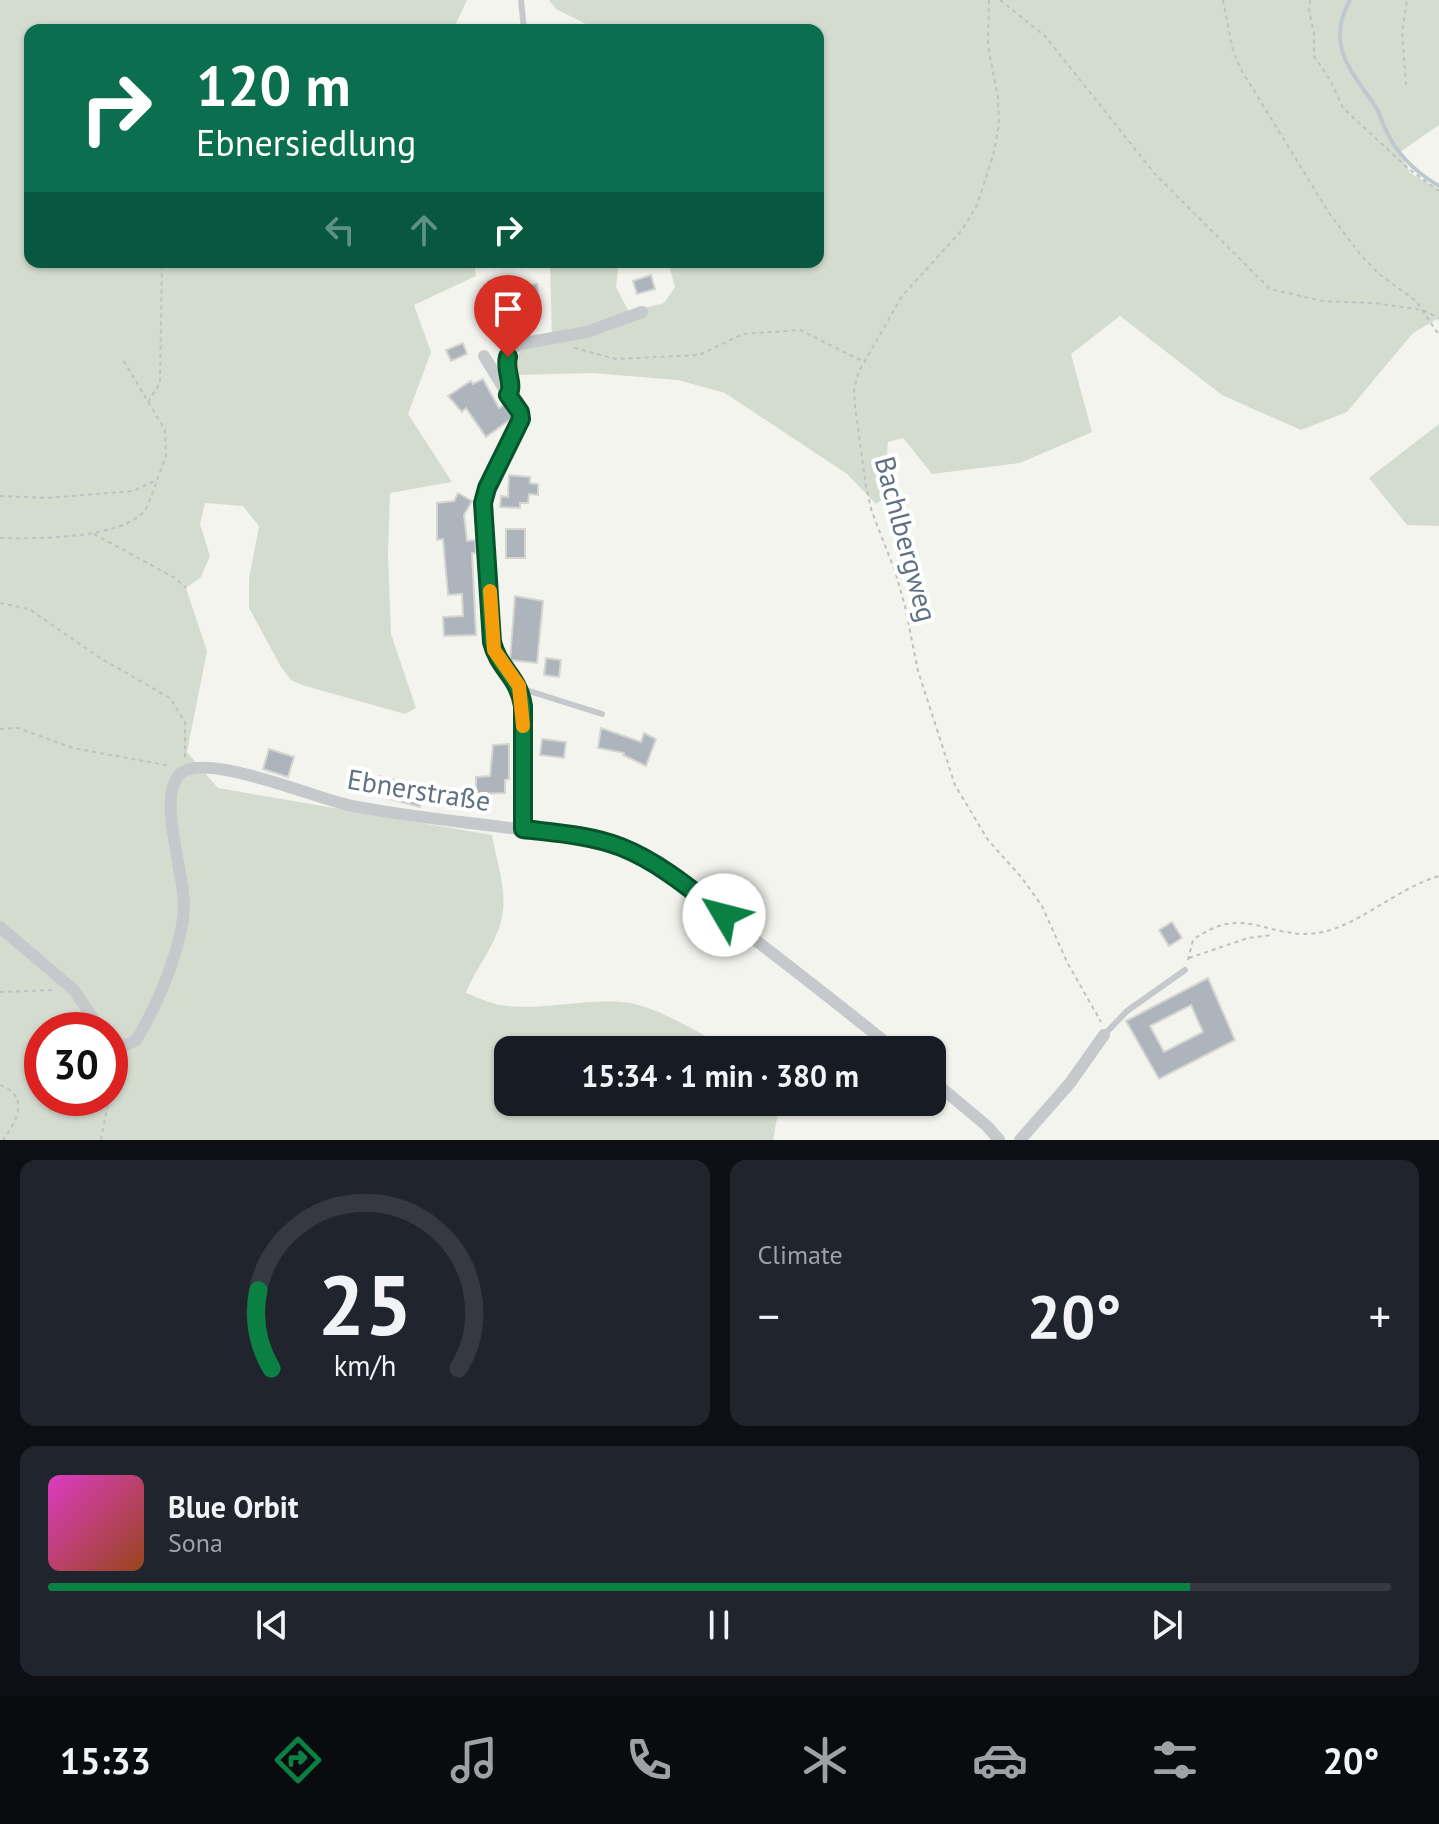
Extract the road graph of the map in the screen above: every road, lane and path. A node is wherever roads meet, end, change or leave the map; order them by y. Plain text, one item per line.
1 (521, 0) edge
2 (989, 0) edge
3 (1000, 0) edge
4 (1221, 0) edge
5 (1310, 0) edge
6 (1407, 0) edge
7 (523, 24) edge
8 (1406, 85) dead end
9 (1439, 191) edge
10 (162, 268) edge
11 (1423, 310) junction
12 (642, 312) dead end
13 (1439, 318) edge
14 (506, 329) dead end
15 (1439, 335) edge
16 (567, 346) dead end
17 (511, 350) junction
18 (484, 356) dead end
19 (122, 358) dead end
20 (864, 362) junction
21 (508, 395) junction
22 (148, 402) junction
23 (157, 480) junction
24 (0, 496) edge
25 (92, 533) junction
26 (0, 538) edge
27 (186, 588) dead end
28 (0, 603) edge
29 (520, 692) junction
30 (602, 714) dead end
31 (0, 729) edge
32 (187, 769) junction
33 (523, 829) junction
34 (1439, 876) edge
35 (0, 927) edge
36 (1272, 935) dead end
37 (1188, 959) junction
38 (1185, 970) joint
39 (74, 990) junction
40 (0, 992) edge
41 (89, 1012) edge
42 (1104, 1035) junction
43 (877, 1036) edge
44 (128, 1044) edge
45 (0, 1085) edge
46 (946, 1092) edge
47 (106, 1116) edge
48 (3, 1140) edge
49 (101, 1140) edge
50 (999, 1140) edge
51 (1020, 1140) edge

1 - 7 lane
2 - 20 path, Bachlbergweg
3 - 11 path
4 - 11 path
5 - 9 path
6 - 8 path
10 - 22 path
11 - 13 path
11 - 15 path
12 - 17 street
14 - 17 lane
16 - 20 path
17 - 21 street
18 - 21 street
19 - 22 path
20 - 42 path, Bachlbergweg
21 - 29 street
22 - 23 path
23 - 24 path
23 - 25 path
25 - 26 path
25 - 27 path
28 - 32 path
29 - 30 lane
29 - 33 street
31 - 32 path
32 - 33 street, Ebnerstraße
32 - 44 street
33 - 43 street, Ebnerstraße
34 - 37 path
35 - 39 street
36 - 37 path
37 - 38 path
38 - 42 lane
39 - 40 path
39 - 41 street
42 - 51 street
45 - 48 path
46 - 50 street
47 - 49 path

